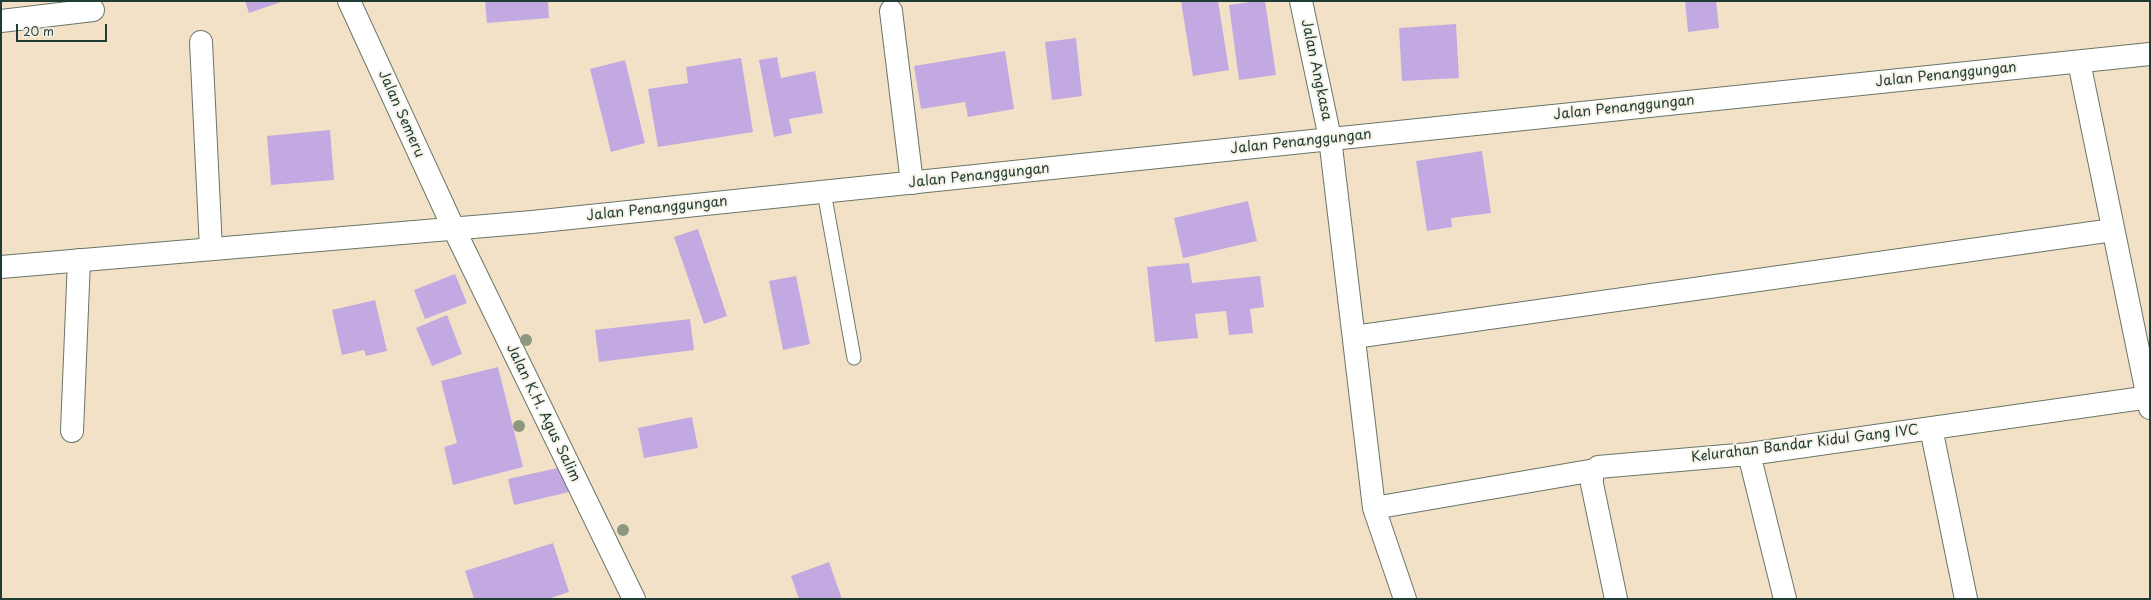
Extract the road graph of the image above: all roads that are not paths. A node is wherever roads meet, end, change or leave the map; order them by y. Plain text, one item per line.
1 (349, 1) edge
2 (1301, 1) edge
3 (93, 10) dead end
4 (891, 10) dead end
5 (1, 21) edge
6 (201, 42) dead end
7 (2150, 54) edge
8 (2079, 62) junction
9 (1330, 138) junction
10 (912, 183) junction
11 (824, 192) junction
12 (453, 227) junction
13 (2113, 230) junction
14 (211, 249) junction
15 (79, 260) junction
16 (1, 267) edge
17 (1354, 337) junction
18 (854, 358) dead end
19 (2149, 401) edge
20 (1931, 428) junction
21 (72, 431) dead end
22 (1749, 454) junction
23 (1595, 470) junction
24 (1374, 508) junction
25 (634, 599) edge
26 (1405, 599) edge
27 (1616, 599) edge
28 (1785, 599) edge
29 (1966, 599) edge

1 - 12 main road, Jalan Semeru
2 - 9 main road, Jalan Angkasa
3 - 5 main road
4 - 10 main road
6 - 14 main road
7 - 8 main road, Jalan Penanggungan
8 - 9 main road, Jalan Penanggungan
8 - 13 main road
9 - 10 main road, Jalan Penanggungan
9 - 17 main road, Jalan Angkasa
10 - 11 main road, Jalan Penanggungan
11 - 12 main road, Jalan Penanggungan
11 - 18 lane
12 - 14 main road, Jalan Penanggungan
12 - 25 main road, Jalan K.H. Agus Salim
13 - 17 main road
13 - 19 main road
14 - 15 main road, Jalan Penanggungan
15 - 16 main road, Jalan Penanggungan
15 - 21 main road
17 - 24 main road, Jalan Angkasa
19 - 20 main road, Kelurahan Bandar Kidul Gang IVC
20 - 22 main road, Kelurahan Bandar Kidul Gang IVC
20 - 29 main road
22 - 23 main road, Kelurahan Bandar Kidul Gang IVC
22 - 28 main road
23 - 24 main road, Kelurahan Bandar Kidul Gang IVC
23 - 27 main road
24 - 26 main road, Jalan Angkasa

